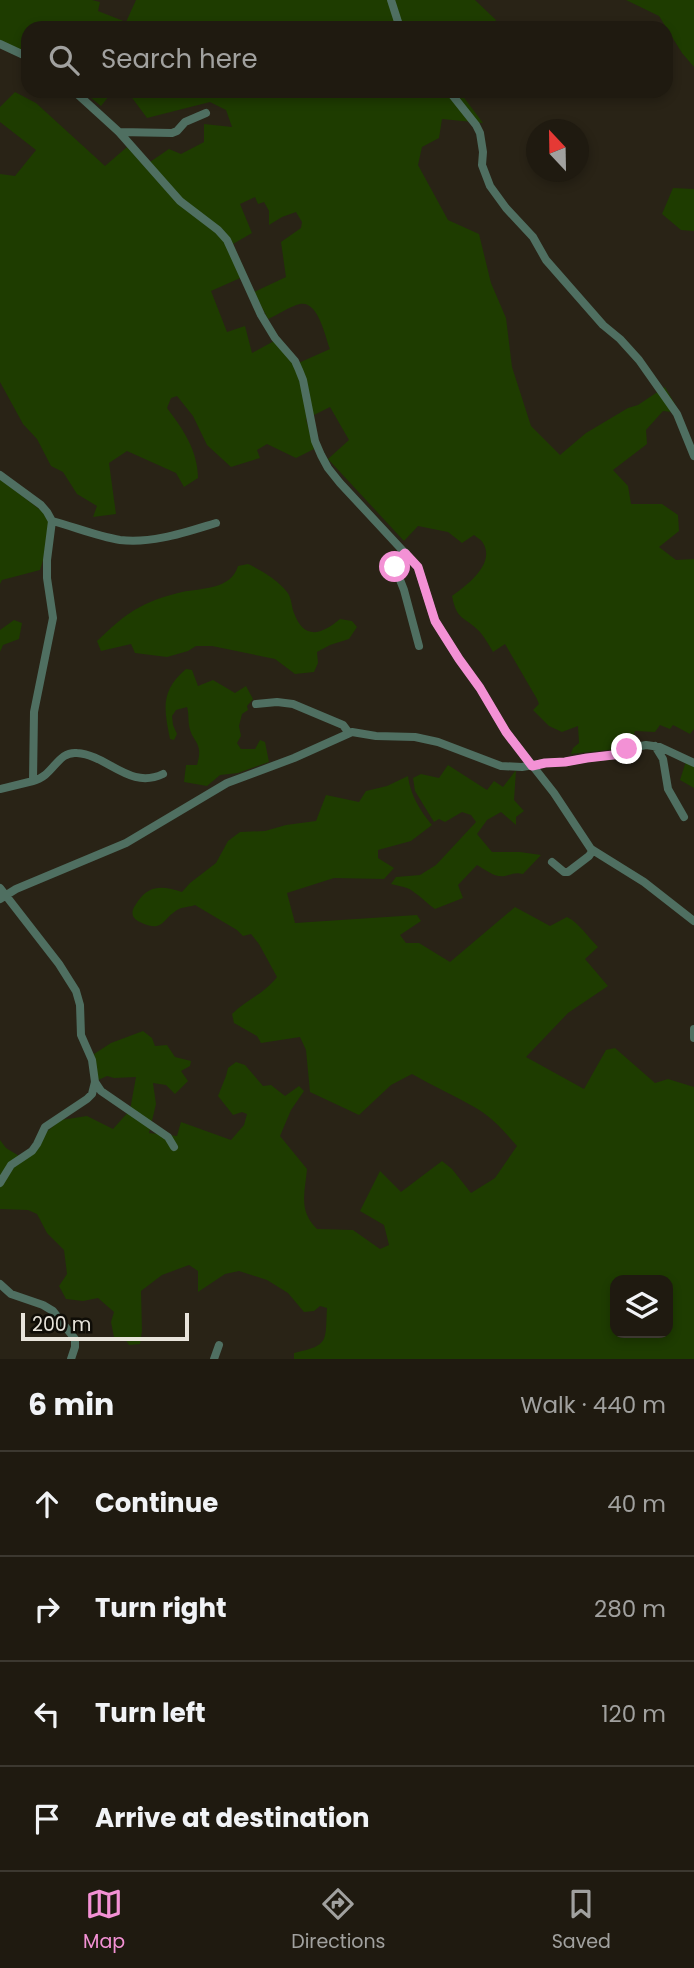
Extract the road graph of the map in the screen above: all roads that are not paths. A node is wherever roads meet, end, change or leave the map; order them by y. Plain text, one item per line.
1 (391, 0) edge
2 (398, 21) edge
3 (0, 44) edge
4 (21, 54) edge
5 (82, 98) edge
6 (455, 98) edge
7 (206, 113) dead end
8 (119, 131) junction
9 (694, 456) edge
10 (0, 475) edge
11 (52, 521) junction
12 (216, 523) dead end
13 (405, 553) junction
14 (419, 646) dead end
15 (256, 704) dead end
16 (349, 733) junction
17 (61, 746) dead end
18 (655, 746) junction
19 (60, 758) junction
20 (694, 763) edge
21 (532, 766) junction
22 (163, 774) dead end
23 (33, 781) junction
24 (0, 789) edge
25 (684, 817) dead end
26 (593, 850) junction
27 (552, 862) dead end
28 (2, 894) edge
29 (694, 922) edge
30 (694, 1029) edge
31 (694, 1038) edge
32 (95, 1082) junction
33 (173, 1147) dead end
34 (0, 1183) edge
35 (0, 1284) edge
36 (219, 1345) dead end
37 (71, 1359) edge
38 (214, 1359) edge

1 - 2 street
3 - 4 street
5 - 8 street
6 - 9 street
7 - 8 street
8 - 13 street
10 - 11 street
11 - 12 street
11 - 23 street
13 - 14 street
13 - 21 street
15 - 16 street
16 - 21 street
16 - 28 street
17 - 19 street
18 - 20 street
18 - 21 street
18 - 25 street
19 - 22 street
19 - 23 street
21 - 26 street
23 - 24 street
26 - 27 street
26 - 29 street
28 - 32 street
30 - 31 street
32 - 33 street
32 - 34 street
35 - 37 street
36 - 38 street

